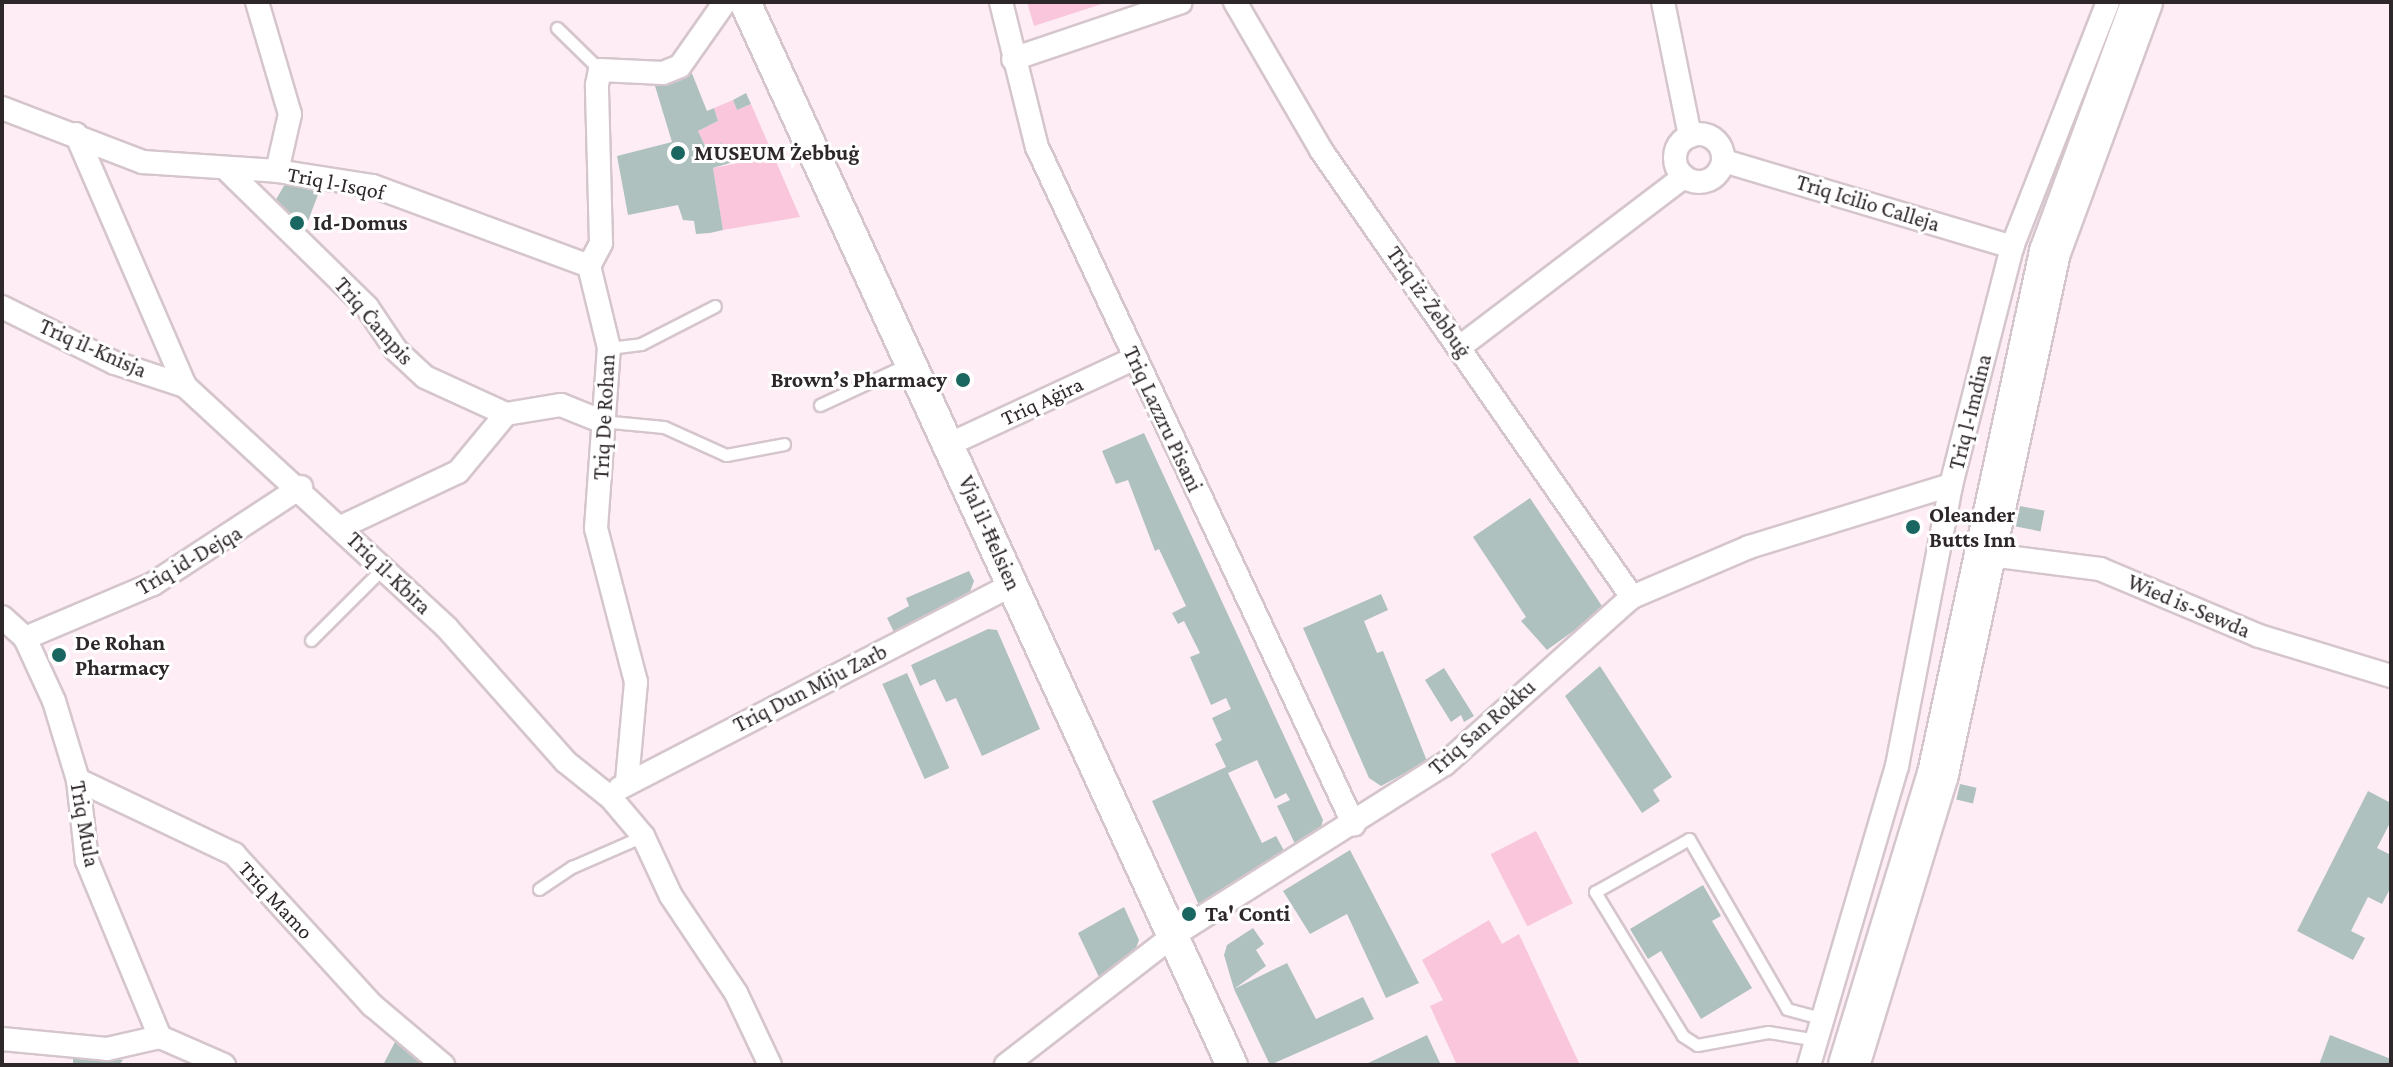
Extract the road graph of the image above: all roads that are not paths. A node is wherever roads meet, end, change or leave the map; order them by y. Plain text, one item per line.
1 (257, 2) edge
2 (725, 2) edge
3 (745, 2) edge
4 (1001, 2) edge
5 (1181, 2) edge
6 (1235, 2) edge
7 (1663, 2) edge
8 (2108, 2) edge
9 (2142, 2) edge
10 (557, 28) dead end
11 (1013, 59) junction
12 (600, 70) junction
13 (2, 108) edge
14 (76, 134) junction
15 (1690, 136) junction
16 (1724, 161) junction
17 (225, 168) junction
18 (277, 171) junction
19 (1684, 177) junction
20 (2012, 247) junction
21 (589, 266) junction
22 (715, 306) dead end
23 (2, 307) edge
24 (1461, 346) junction
25 (609, 348) junction
26 (1135, 358) junction
27 (908, 364) junction
28 (185, 386) junction
29 (820, 405) dead end
30 (506, 414) junction
31 (601, 421) junction
32 (784, 444) dead end
33 (950, 444) junction
34 (1951, 485) junction
35 (301, 487) junction
36 (341, 527) junction
37 (1983, 554) junction
38 (383, 568) junction
39 (1014, 584) junction
40 (1632, 597) junction
41 (2, 617) edge
42 (25, 638) junction
43 (311, 640) dead end
44 (2391, 676) edge
45 (78, 780) junction
46 (619, 790) junction
47 (1354, 825) junction
48 (643, 836) junction
49 (539, 889) dead end
50 (1174, 935) junction
51 (1820, 1029) junction
52 (160, 1037) junction
53 (2, 1039) edge
54 (224, 1065) edge
55 (443, 1065) edge
56 (770, 1065) edge
57 (1006, 1065) edge
58 (1232, 1065) edge
59 (1809, 1065) edge
60 (1849, 1065) edge

1 - 18 street
2 - 12 street
3 - 27 street, Vjal il-Ħelsien
4 - 11 street, Triq Lazzru Pisani
5 - 11 street
6 - 24 street, Triq iż-Żebbuġ
7 - 15 street
8 - 20 street, Triq l-Imdina
9 - 37 highway, Triq l-Imdina
10 - 12 lane
11 - 26 street, Triq Lazzru Pisani
12 - 21 street
13 - 14 street
14 - 17 street, Triq l-Isqof
14 - 28 street, Triq il-Kbira
15 - 16 street
15 - 19 street
16 - 19 street
16 - 20 street, Triq Icilio Calleja
17 - 18 street, Triq l-Isqof
17 - 30 street, Triq Ċampis
18 - 21 street, Triq l-Isqof
19 - 24 street
20 - 34 street, Triq l-Imdina
21 - 25 street, Triq De Rohan
22 - 25 lane
23 - 28 street, Triq il-Knisja
24 - 40 street, Triq iż-Żebbuġ
25 - 31 street, Triq De Rohan
26 - 33 street, Triq Aġira
26 - 47 street, Triq Lazzru Pisani
27 - 29 lane
27 - 33 street, Vjal il-Ħelsien
28 - 35 street, Triq il-Kbira
30 - 31 street
30 - 36 street
31 - 32 lane
31 - 46 street, Triq De Rohan
33 - 39 street, Vjal il-Ħelsien
34 - 40 street, Triq San Rokku
34 - 51 street, Triq l-Imdina
35 - 36 street, Triq il-Kbira
35 - 42 street, Triq id-Dejqa
36 - 38 street, Triq il-Kbira
37 - 44 street, Wied is-Sewda
37 - 60 highway, Triq l-Imdina
38 - 43 lane
38 - 46 street, Triq il-Kbira
39 - 46 street, Triq Dun Miju Zarb
39 - 50 street, Vjal il-Ħelsien
40 - 47 street, Triq San Rokku
41 - 42 street, Triq Mula
42 - 45 street, Triq Mula
45 - 52 street, Triq Mula
45 - 55 street, Triq Mamo
46 - 48 street, Triq il-Kbira
47 - 50 street, Triq San Rokku
48 - 49 lane
48 - 56 street, Triq il-Kbira
50 - 57 street, Triq San Rokku
50 - 58 street, Vjal il-Ħelsien
51 - 51 lane
51 - 59 street, Triq l-Imdina
52 - 53 street
52 - 54 street

